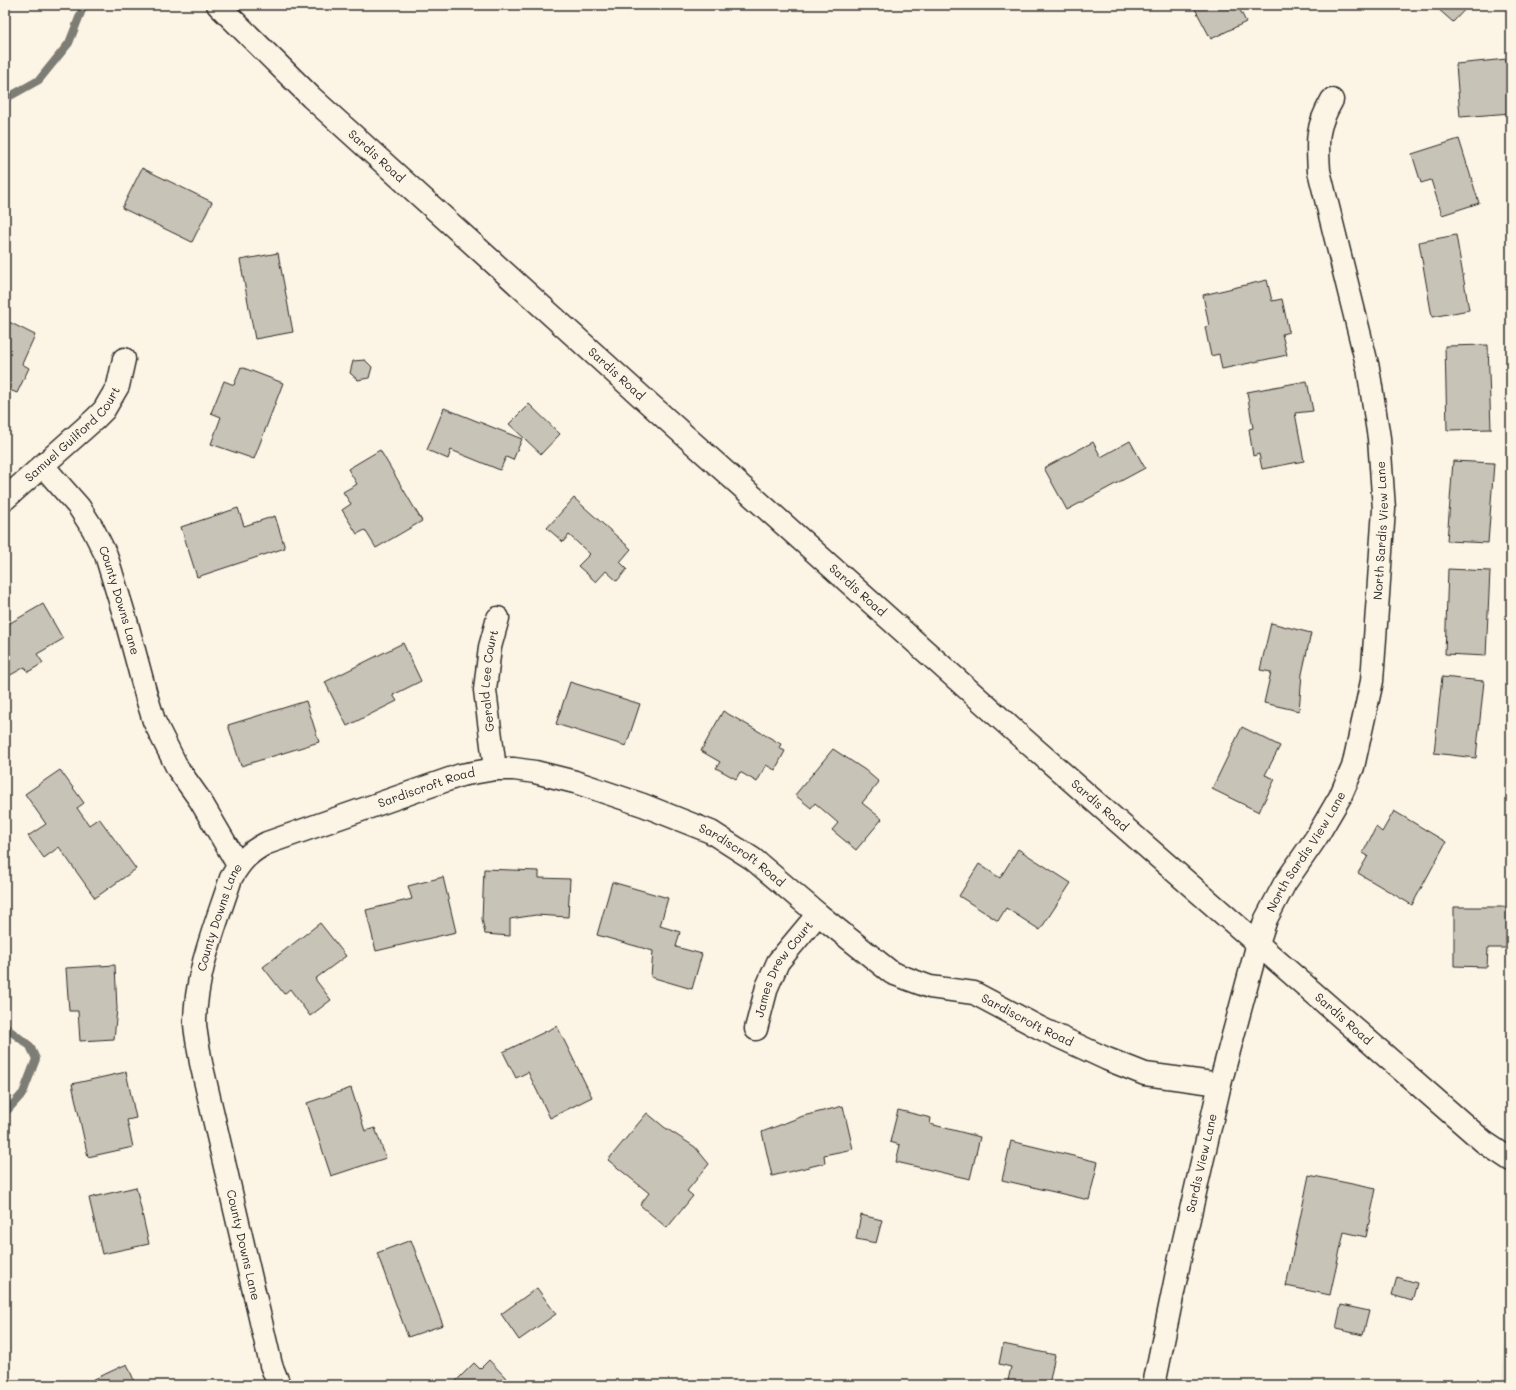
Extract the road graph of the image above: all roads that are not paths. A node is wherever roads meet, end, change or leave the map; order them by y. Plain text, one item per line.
1 (218, 5) edge
2 (1332, 100) dead end
3 (124, 359) dead end
4 (43, 466) junction
5 (5, 499) edge
6 (498, 618) dead end
7 (495, 769) junction
8 (238, 865) junction
9 (818, 914) junction
10 (1258, 943) junction
11 (756, 1029) dead end
12 (1220, 1084) junction
13 (1511, 1160) edge
14 (279, 1385) edge
15 (1154, 1385) edge

1 - 10 street, Sardis Road
2 - 10 street, North Sardis View Lane
3 - 4 street, Samuel Guilford Court
4 - 5 street, Samuel Guilford Court
4 - 8 street, County Downs Lane
6 - 7 street, Gerald Lee Court
7 - 8 street, Sardiscroft Road
7 - 9 street, Sardiscroft Road
8 - 14 street, County Downs Lane
9 - 11 street, James Drew Court
9 - 12 street, Sardiscroft Road
10 - 12 street, Sardis View Lane
10 - 13 street, Sardis Road
12 - 15 street, Sardis View Lane

